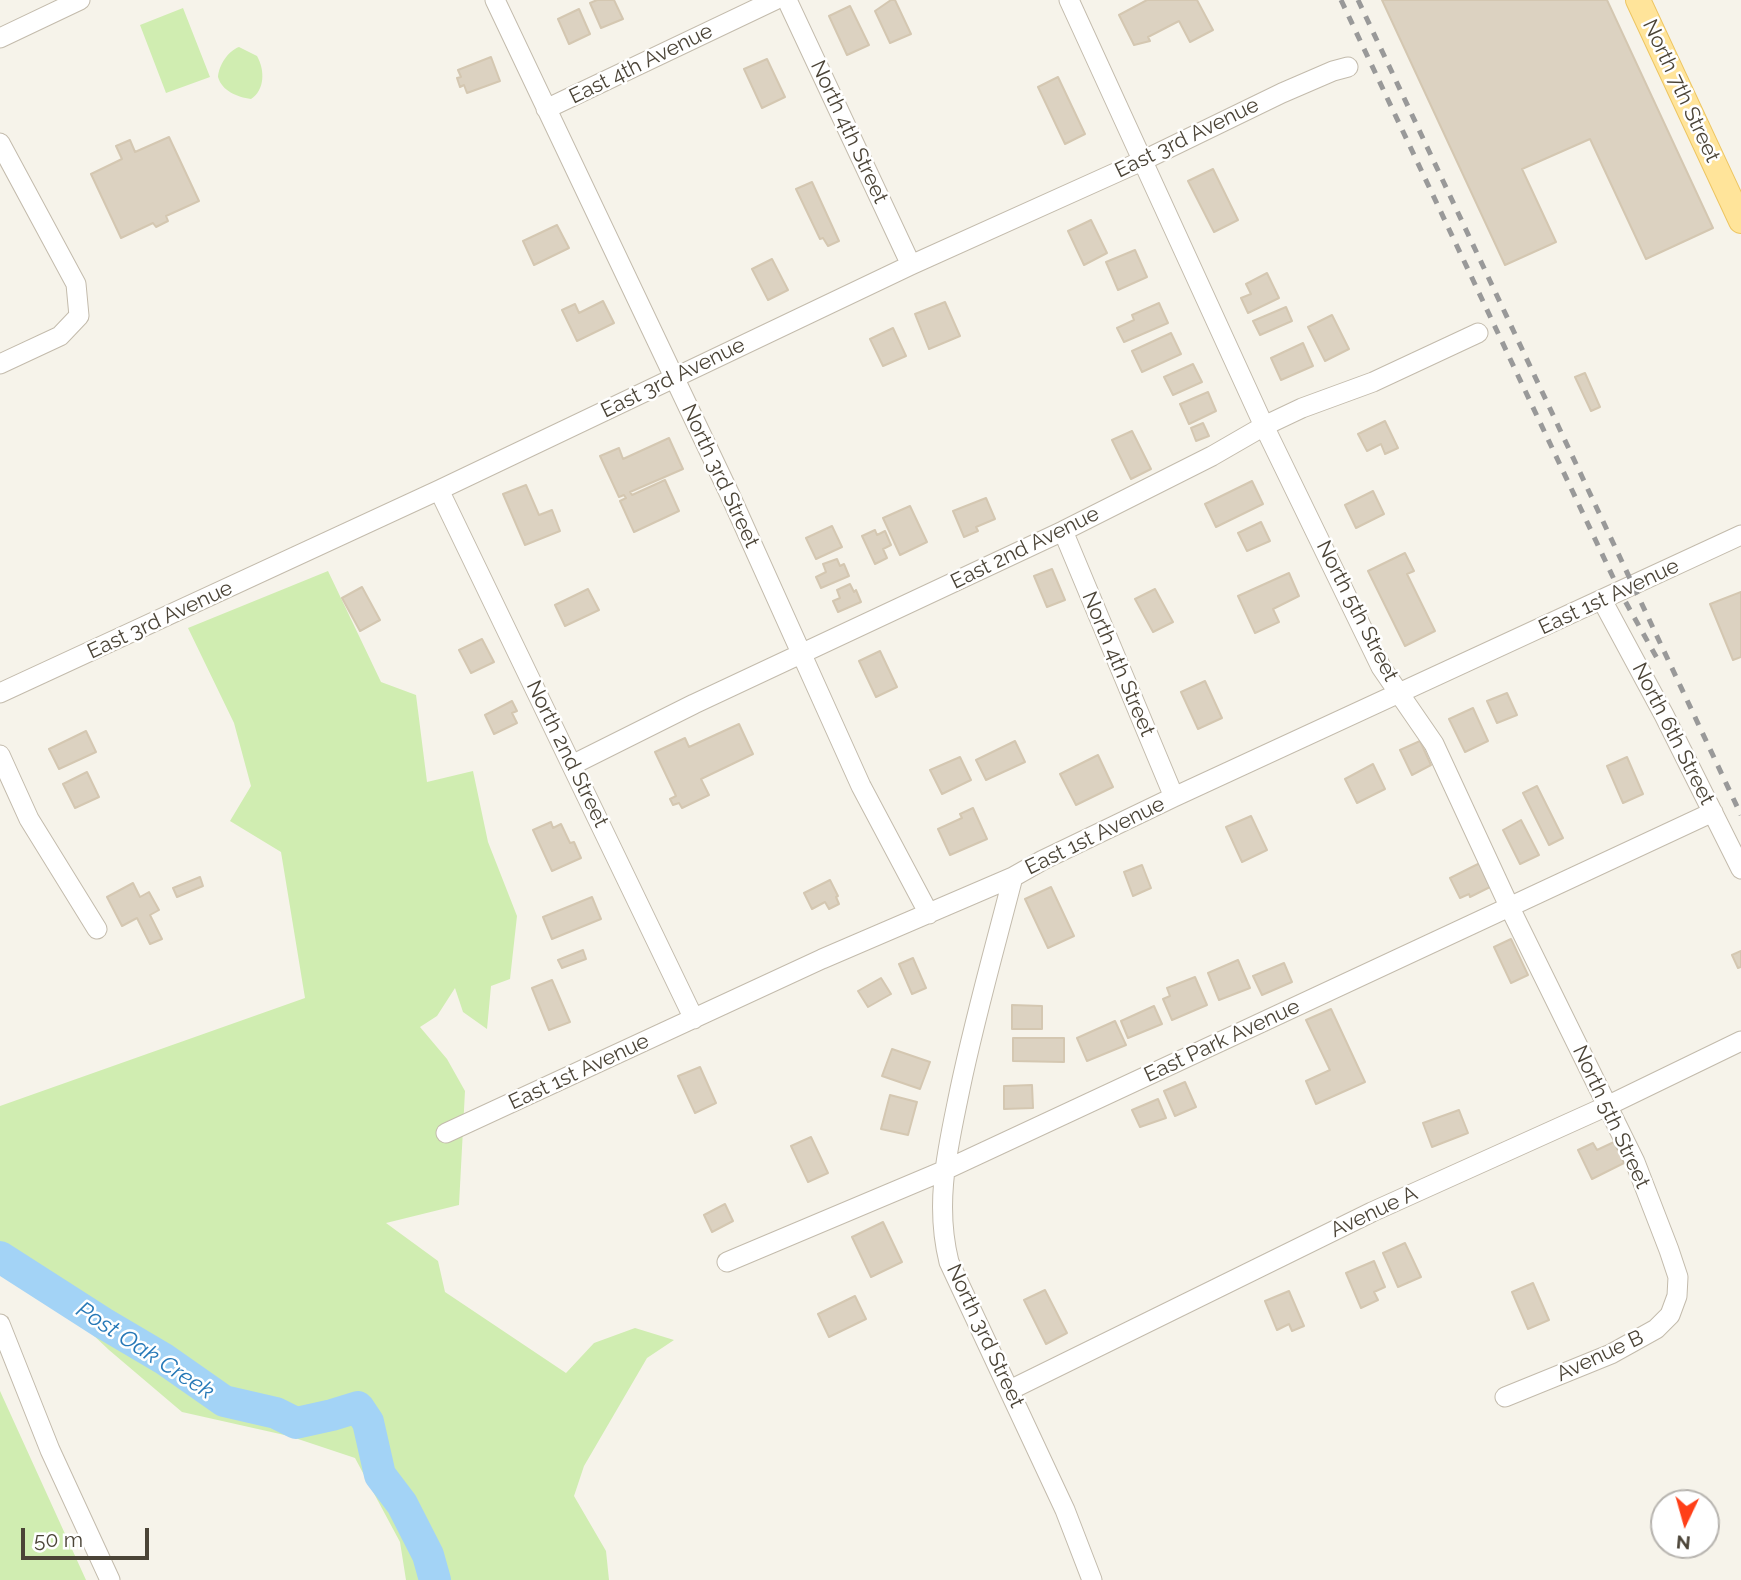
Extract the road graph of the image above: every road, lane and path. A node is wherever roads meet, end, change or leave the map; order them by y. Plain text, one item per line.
1 (80, 0) edge
2 (495, 0) edge
3 (775, 0) edge
4 (787, 0) edge
5 (1069, 0) edge
6 (1638, 0) edge
7 (0, 38) edge
8 (1348, 67) dead end
9 (546, 109) junction
10 (0, 144) edge
11 (1144, 160) junction
12 (1741, 221) edge
13 (911, 265) junction
14 (1478, 333) dead end
15 (0, 364) edge
16 (674, 377) junction
17 (1264, 426) junction
18 (439, 490) junction
19 (1063, 531) junction
20 (1741, 535) edge
21 (1602, 600) junction
22 (801, 654) junction
23 (0, 693) edge
24 (1400, 693) junction
25 (0, 755) edge
26 (572, 765) junction
27 (1174, 797) junction
28 (1713, 812) junction
29 (1741, 869) edge
30 (1013, 877) junction
31 (1509, 906) junction
32 (929, 914) junction
33 (97, 929) dead end
34 (694, 1019) junction
35 (1741, 1041) edge
36 (1607, 1106) junction
37 (446, 1133) dead end
38 (943, 1171) junction
39 (727, 1262) dead end
40 (1677, 1296) joint
41 (0, 1324) edge
42 (1010, 1390) junction
43 (1505, 1397) dead end
44 (110, 1580) edge
45 (1093, 1580) edge

1 - 7 street
2 - 9 street, North 3rd Street
3 - 9 street, East 4th Avenue
4 - 13 street, North 4th Street
5 - 11 street, North 5th Street
6 - 12 main road, North 7th Street
8 - 11 street, East 3rd Avenue
9 - 16 street, North 3rd Street
10 - 15 street
11 - 13 street, East 3rd Avenue
11 - 17 street, North 5th Street
13 - 16 street, East 3rd Avenue
14 - 17 street, East 2nd Avenue
16 - 18 street, East 3rd Avenue
16 - 22 street, North 3rd Street
17 - 19 street, East 2nd Avenue
17 - 24 street, North 5th Street
18 - 23 street, East 3rd Avenue
18 - 26 street, North 2nd Street
19 - 22 street, East 2nd Avenue
19 - 27 street, North 4th Street
20 - 21 street, East 1st Avenue
21 - 24 street, East 1st Avenue
21 - 28 street, North 6th Street
22 - 26 street, East 2nd Avenue
22 - 32 street, North 3rd Street
24 - 27 street, East 1st Avenue
24 - 31 street, North 5th Street
25 - 33 street
26 - 34 street, North 2nd Street
27 - 30 street, East 1st Avenue
28 - 29 street, North 6th Street
28 - 31 street, East Park Avenue
30 - 32 street, East 1st Avenue
30 - 38 street, North 3rd Street
31 - 36 street, North 5th Street
31 - 38 street, East Park Avenue
32 - 34 street, East 1st Avenue
34 - 37 street, East 1st Avenue
35 - 36 street, Avenue A
36 - 40 street, North 5th Street
36 - 42 street, Avenue A
38 - 39 street, East Park Avenue
38 - 42 street, North 3rd Street
40 - 43 street, Avenue B
41 - 44 street
42 - 45 street, North 3rd Street

